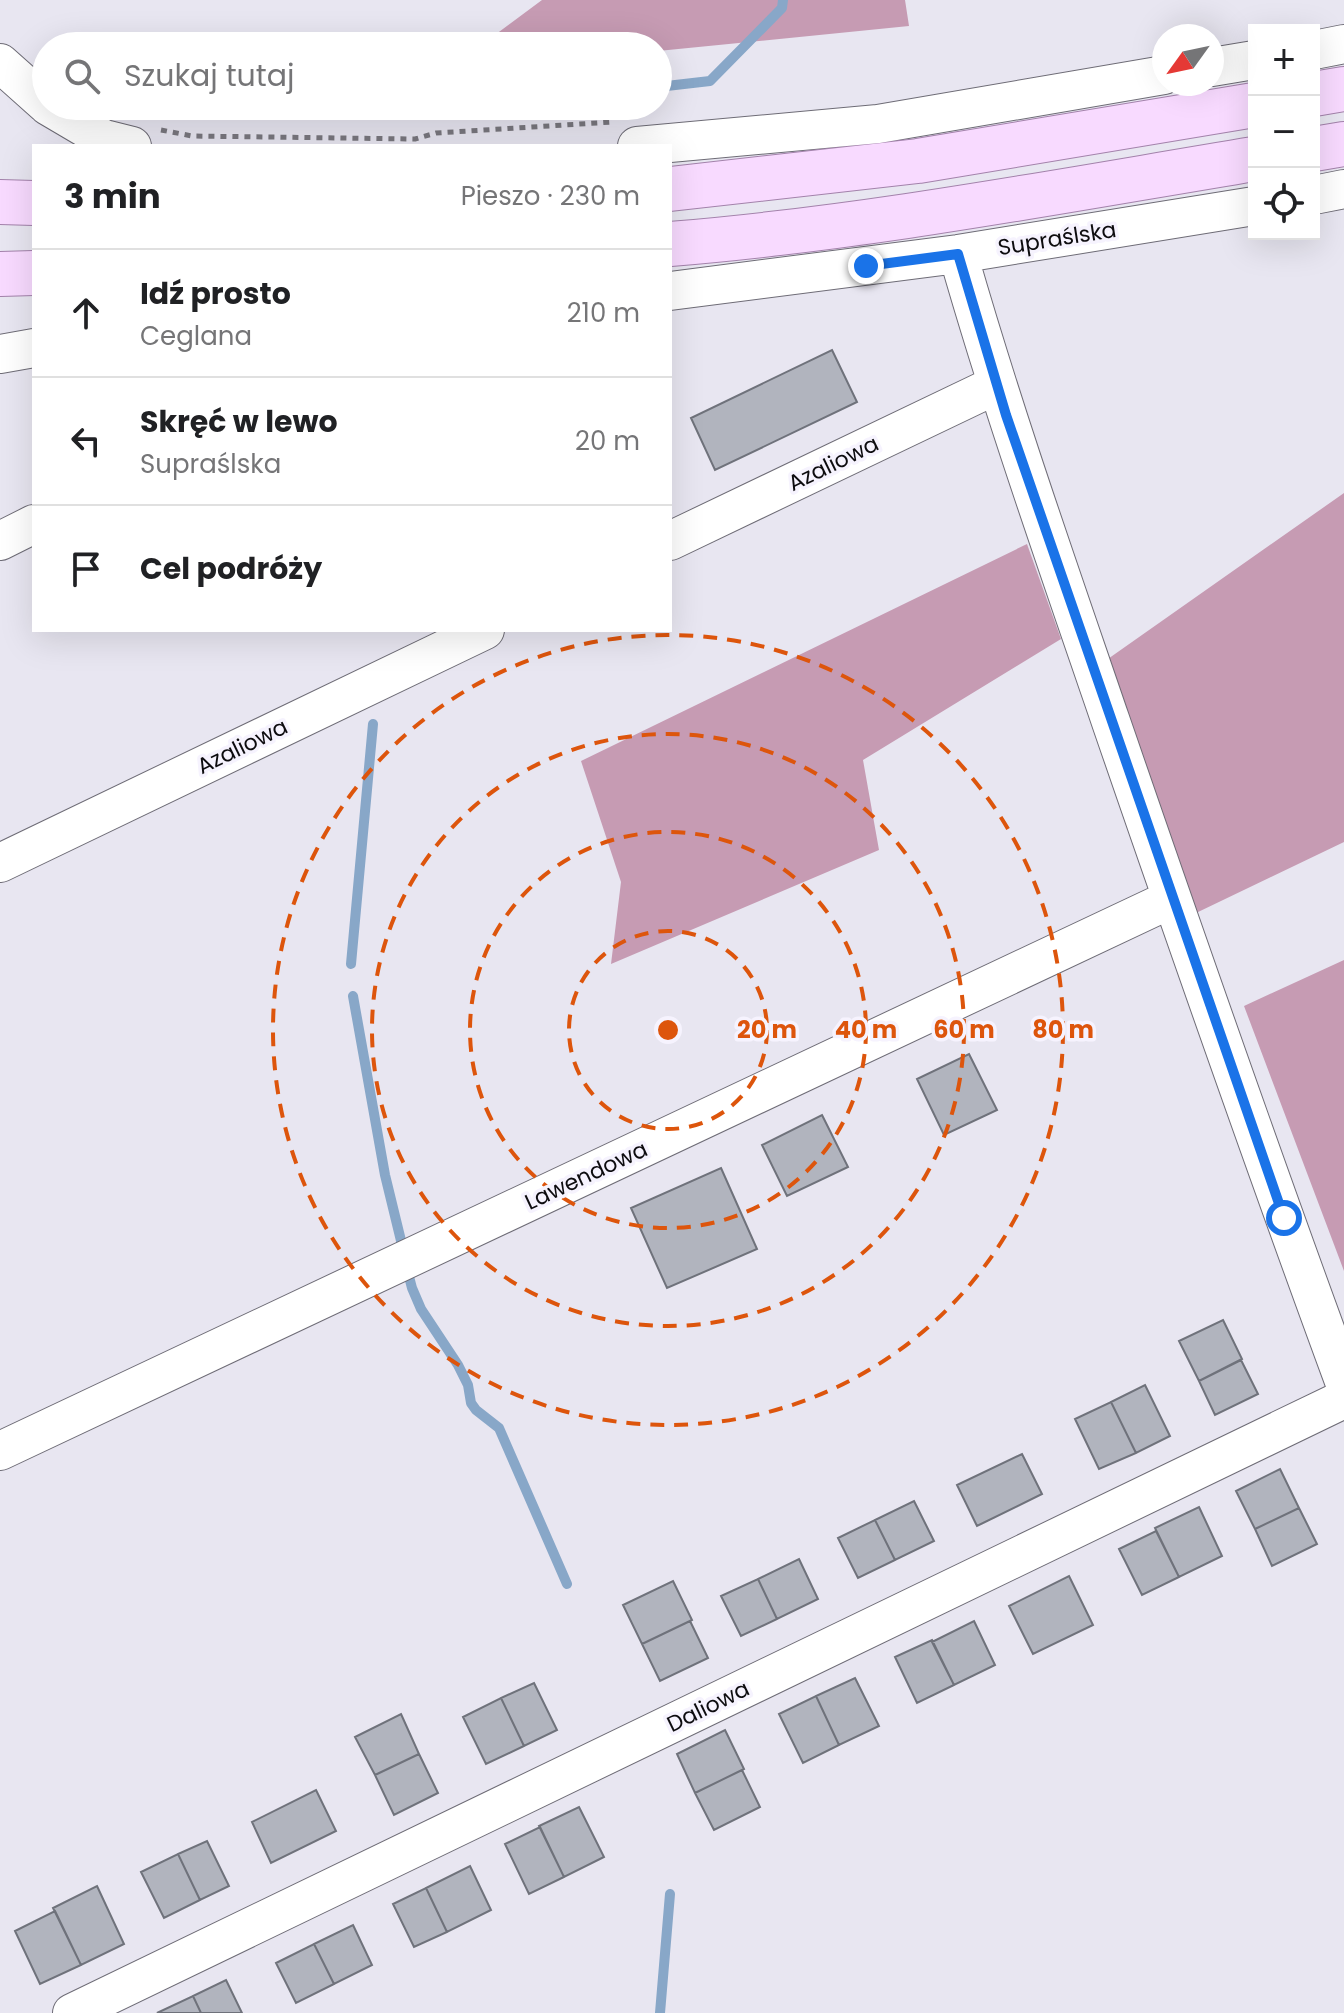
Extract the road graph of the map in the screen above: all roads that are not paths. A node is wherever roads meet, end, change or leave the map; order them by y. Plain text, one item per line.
1 (1344, 44) edge
2 (1320, 49) edge
3 (1248, 61) edge
4 (0, 63) edge
5 (1224, 65) edge
6 (1152, 77) edge
7 (1344, 89) edge
8 (32, 92) edge
9 (1320, 93) edge
10 (1248, 106) edge
11 (72, 120) edge
12 (124, 144) edge
13 (659, 144) edge
14 (1344, 144) edge
15 (1320, 148) edge
16 (1248, 160) edge
17 (672, 189) edge
18 (1344, 189) edge
19 (1320, 194) edge
20 (0, 202) edge
21 (32, 203) edge
22 (1248, 207) edge
23 (672, 244) edge
24 (958, 254) junction
25 (32, 273) edge
26 (0, 274) edge
27 (672, 291) edge
28 (32, 348) edge
29 (0, 354) edge
30 (996, 385) junction
31 (32, 525) edge
32 (672, 540) edge
33 (0, 541) edge
34 (481, 632) edge
35 (0, 863) edge
36 (1171, 899) junction
37 (1344, 1381) edge
38 (1344, 1399) edge
39 (0, 1451) edge
40 (72, 2013) edge

1 - 2 street
3 - 5 street
4 - 8 street
6 - 13 street
7 - 9 main road
10 - 17 main road
11 - 12 street
14 - 15 main road
16 - 23 main road
18 - 19 street
20 - 21 main road
22 - 24 street, Supraślska
24 - 27 street, Supraślska
24 - 30 street
25 - 26 main road
28 - 29 street
30 - 32 street, Azaliowa
30 - 36 street
31 - 33 street
34 - 35 street, Azaliowa
36 - 37 street
36 - 39 street, Lawendowa
38 - 40 street, Daliowa

